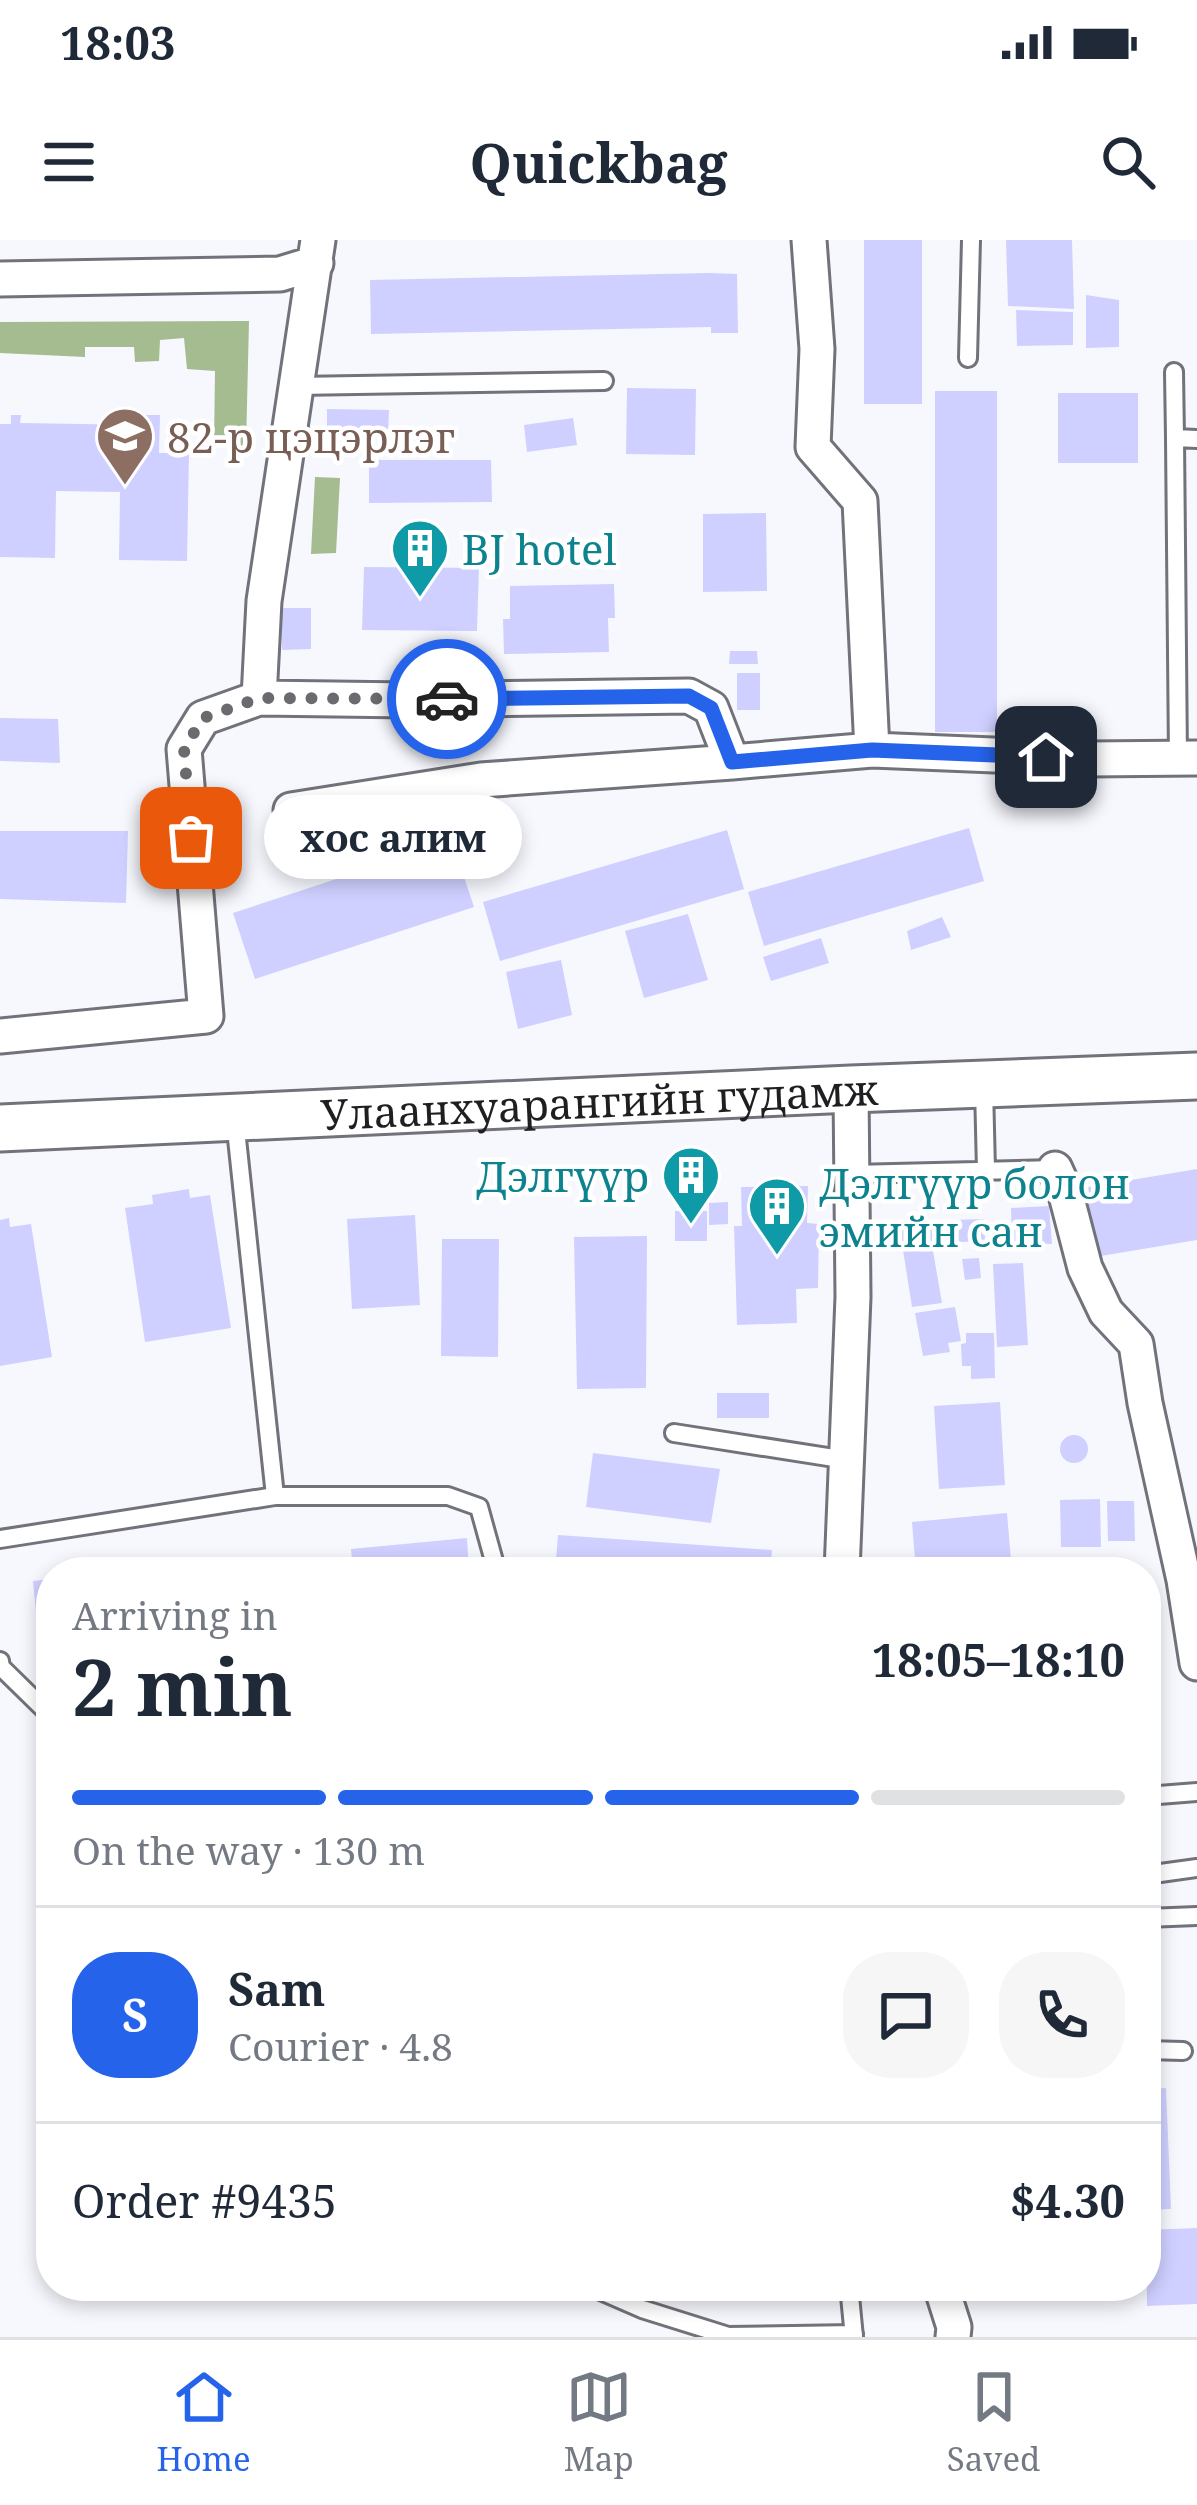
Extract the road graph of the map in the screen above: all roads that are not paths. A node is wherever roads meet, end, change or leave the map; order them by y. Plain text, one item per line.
1 (809, 240) edge
2 (971, 240) edge
3 (317, 252) edge
4 (0, 279) edge
5 (968, 358) dead end
6 (1174, 372) dead end
7 (604, 381) dead end
8 (296, 386) junction
9 (1175, 438) junction
10 (1197, 439) edge
11 (259, 698) junction
12 (872, 750) junction
13 (1187, 758) edge
14 (732, 762) junction
15 (291, 810) dead end
16 (0, 1036) edge
17 (1197, 1076) edge
18 (984, 1086) junction
19 (851, 1089) junction
20 (235, 1119) junction
21 (0, 1128) edge
22 (1055, 1169) joint
23 (986, 1171) junction
24 (852, 1174) junction
25 (674, 1433) dead end
26 (847, 1460) junction
27 (275, 1496) junction
28 (0, 1539) edge
29 (493, 1557) edge
30 (843, 1557) edge
31 (0, 1661) edge
32 (1197, 1663) edge
33 (36, 1702) edge
34 (1197, 1792) edge
35 (1161, 1795) edge
36 (1197, 1868) edge
37 (1161, 1873) edge
38 (1197, 1916) edge
39 (1161, 1917) edge
40 (1161, 2050) edge
41 (1183, 2051) dead end
42 (623, 2301) edge
43 (850, 2301) edge
44 (946, 2301) edge
45 (854, 2336) edge
46 (953, 2337) edge

1 - 12 street
2 - 5 lane
3 - 4 street
3 - 8 street
6 - 9 lane
7 - 8 lane
8 - 11 street
9 - 10 lane
9 - 13 lane
11 - 14 street
11 - 16 street
12 - 13 street
12 - 14 street
14 - 15 street
17 - 18 main road, Улаанхуарангийн гудамж
18 - 19 main road, Улаанхуарангийн гудамж
18 - 23 lane
19 - 20 main road, Улаанхуарангийн гудамж
19 - 24 street
20 - 21 main road, Улаанхуарангийн гудамж
20 - 27 lane
22 - 23 lane
22 - 32 street
23 - 24 lane
24 - 26 street
25 - 26 lane
26 - 30 street
27 - 28 lane
27 - 29 lane
31 - 33 lane
34 - 35 lane
36 - 37 lane
38 - 39 lane
40 - 41 lane
42 - 45 lane
43 - 45 lane
44 - 46 street

